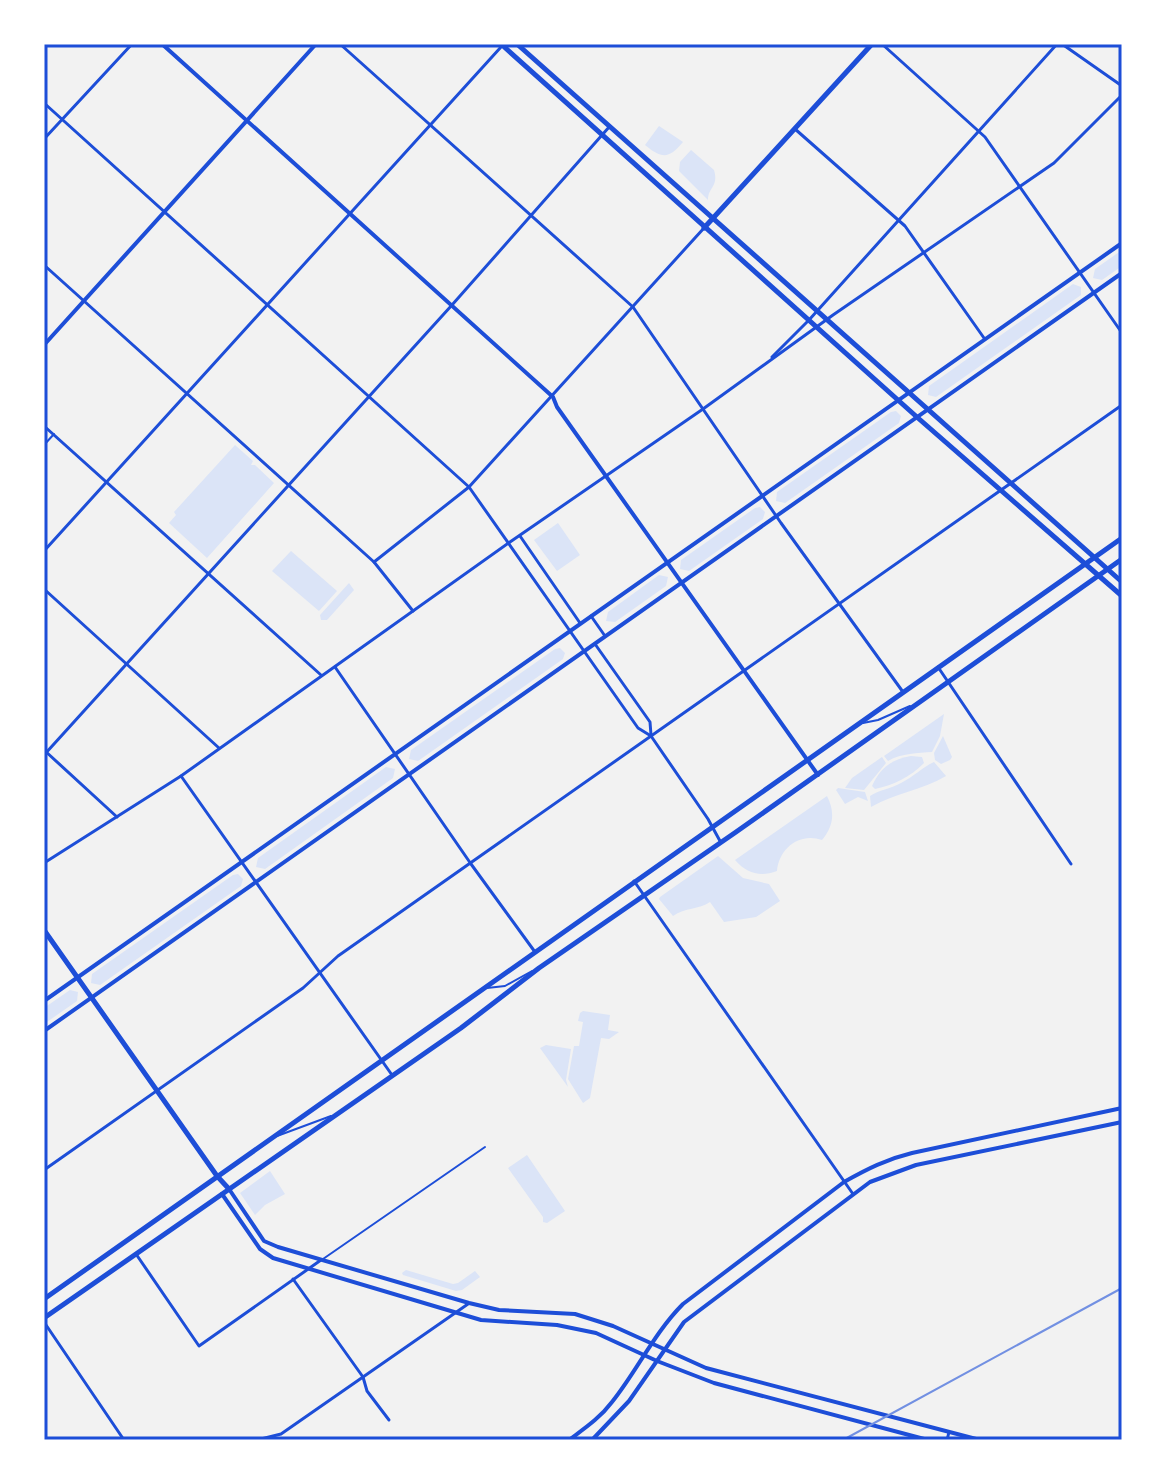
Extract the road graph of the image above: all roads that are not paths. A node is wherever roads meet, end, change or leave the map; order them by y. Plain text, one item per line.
1 (132, 44) edge
2 (162, 44) edge
3 (316, 44) edge
4 (340, 44) edge
5 (517, 44) edge
6 (872, 44) edge
7 (882, 44) edge
8 (1060, 44) edge
9 (502, 45) edge
10 (1122, 86) edge
11 (1122, 95) edge
12 (44, 103) edge
13 (62, 119) junction
14 (247, 121) junction
15 (429, 125) junction
16 (610, 126) junction
17 (795, 129) junction
18 (979, 131) junction
19 (602, 136) junction
20 (44, 139) edge
21 (1020, 186) junction
22 (164, 211) junction
23 (350, 213) junction
24 (531, 216) junction
25 (714, 218) junction
26 (898, 220) junction
27 (704, 228) junction
28 (1122, 243) edge
29 (923, 252) junction
30 (44, 265) edge
31 (1080, 273) junction
32 (1122, 273) edge
33 (1093, 293) junction
34 (83, 301) junction
35 (268, 305) junction
36 (452, 305) junction
37 (633, 307) junction
38 (817, 310) junction
39 (827, 319) junction
40 (809, 320) junction
41 (816, 327) junction
42 (1122, 333) edge
43 (985, 339) junction
44 (44, 345) edge
45 (763, 365) junction
46 (187, 392) junction
47 (910, 392) junction
48 (370, 396) junction
49 (553, 397) junction
50 (898, 400) junction
51 (1122, 405) edge
52 (703, 409) junction
53 (929, 409) junction
54 (918, 418) junction
55 (44, 426) edge
56 (54, 434) junction
57 (44, 445) edge
58 (605, 476) junction
59 (106, 482) junction
60 (1012, 483) junction
61 (289, 484) junction
62 (469, 487) junction
63 (1000, 491) junction
64 (763, 496) junction
65 (777, 517) junction
66 (520, 536) junction
67 (1122, 538) edge
68 (510, 542) junction
69 (44, 551) edge
70 (1095, 558) junction
71 (1122, 559) edge
72 (374, 562) junction
73 (667, 563) junction
74 (1086, 564) junction
75 (1108, 569) junction
76 (208, 573) junction
77 (1099, 575) junction
78 (1122, 582) edge
79 (681, 584) junction
80 (44, 589) edge
81 (1122, 596) edge
82 (839, 604) junction
83 (413, 611) junction
84 (591, 616) junction
85 (580, 623) junction
86 (570, 631) junction
87 (605, 637) junction
88 (595, 644) junction
89 (585, 652) junction
90 (126, 664) junction
91 (335, 667) junction
92 (938, 667) junction
93 (743, 671) junction
94 (321, 676) junction
95 (947, 681) junction
96 (903, 692) junction
97 (915, 704) junction
98 (862, 723) junction
99 (651, 736) junction
100 (219, 748) junction
101 (45, 753) edge
102 (395, 754) junction
103 (806, 761) junction
104 (410, 775) junction
105 (818, 775) junction
106 (181, 776) junction
107 (117, 817) junction
108 (712, 826) junction
109 (720, 842) junction
110 (242, 862) junction
111 (44, 863) edge
112 (471, 864) junction
113 (1071, 864) dead end
114 (634, 881) junction
115 (257, 882) junction
116 (644, 895) junction
117 (44, 930) edge
118 (536, 953) junction
119 (539, 968) junction
120 (320, 972) junction
121 (78, 977) junction
122 (486, 989) junction
123 (92, 997) junction
124 (44, 1001) edge
125 (44, 1031) edge
126 (382, 1060) junction
127 (392, 1075) junction
128 (158, 1091) junction
129 (1122, 1108) edge
130 (336, 1114) junction
131 (1122, 1122) edge
132 (272, 1138) junction
133 (485, 1147) dead end
134 (44, 1170) edge
135 (217, 1176) junction
136 (844, 1182) junction
137 (229, 1189) junction
138 (222, 1194) junction
139 (853, 1194) junction
140 (136, 1254) junction
141 (322, 1260) junction
142 (308, 1269) junction
143 (293, 1279) junction
144 (44, 1299) edge
145 (469, 1303) junction
146 (457, 1312) junction
147 (44, 1320) edge
148 (651, 1344) junction
149 (663, 1349) junction
150 (644, 1355) junction
151 (656, 1360) junction
152 (363, 1377) junction
153 (389, 1420) dead end
154 (949, 1432) junction
155 (261, 1439) edge
156 (124, 1440) edge
157 (569, 1440) edge
158 (592, 1440) edge
159 (928, 1440) edge
160 (947, 1440) edge
161 (980, 1440) edge

1 - 13 street
2 - 14 street
3 - 14 street
4 - 15 street
5 - 16 main road
6 - 17 main road
7 - 18 street
8 - 10 street
8 - 18 street
9 - 15 street
9 - 19 main road
11 - 21 street
12 - 13 street
13 - 20 street
13 - 22 street
14 - 22 street
14 - 23 street
15 - 23 street
15 - 24 street
16 - 19 street
16 - 25 main road
17 - 25 main road
17 - 26 street
18 - 21 street
18 - 26 street
19 - 24 street
19 - 27 main road
21 - 29 street
21 - 31 street
22 - 34 street
22 - 35 street
23 - 35 street
23 - 36 street
24 - 36 street
24 - 37 street
25 - 27 main road
25 - 38 main road
26 - 29 street
26 - 38 street
27 - 37 street
27 - 40 main road
28 - 31 street
29 - 39 street
29 - 43 street
30 - 34 street
31 - 33 street
31 - 43 street
32 - 33 street
33 - 42 street
33 - 53 street
34 - 44 street
34 - 46 street
35 - 46 street
35 - 48 street
36 - 48 street
36 - 49 street
37 - 49 street
37 - 52 street
38 - 39 main road
38 - 40 street
39 - 41 street
39 - 47 main road
40 - 41 main road
40 - 45 street
41 - 45 street
41 - 50 main road
43 - 47 street
45 - 52 street
46 - 59 street
46 - 61 street
47 - 50 street
47 - 53 main road
48 - 61 street
48 - 62 street
49 - 58 street
49 - 62 street
50 - 54 main road
50 - 64 street
51 - 60 street
52 - 58 street
52 - 64 street
53 - 54 street
53 - 60 main road
54 - 63 main road
54 - 65 street
55 - 56 street
56 - 57 lane
56 - 59 street
58 - 66 street
58 - 73 street
59 - 69 street
59 - 76 street
60 - 63 street
60 - 70 main road
61 - 72 street
61 - 76 street
62 - 68 street
62 - 72 street
63 - 74 main road
63 - 82 street
64 - 65 street
64 - 73 street
65 - 79 street
65 - 82 street
66 - 68 street
66 - 85 street
67 - 70 main road
68 - 83 street
68 - 86 street
70 - 74 main road
70 - 75 main road
71 - 75 main road
72 - 83 street
73 - 79 street
73 - 84 street
74 - 77 main road
74 - 92 main road
75 - 77 main road
75 - 78 main road
76 - 90 street
76 - 94 street
77 - 81 main road
77 - 95 main road
79 - 87 street
79 - 93 street
80 - 90 street
82 - 93 street
82 - 96 street
83 - 91 street
84 - 85 street
84 - 87 street
85 - 86 street
86 - 89 street
86 - 102 street
87 - 88 street
88 - 89 street
88 - 99 street
89 - 99 street
89 - 104 street
90 - 100 street
90 - 101 street
91 - 94 street
91 - 102 street
92 - 95 street
92 - 96 main road
93 - 99 street
93 - 103 street
94 - 100 street
95 - 97 main road
95 - 113 street
96 - 98 main road
97 - 98 lane
97 - 105 main road
98 - 103 main road
99 - 108 street
99 - 112 street
100 - 106 street
101 - 107 street
102 - 104 street
102 - 110 street
103 - 105 street
103 - 108 main road
104 - 112 street
104 - 115 street
105 - 109 main road
106 - 107 street
106 - 110 street
107 - 111 street
108 - 109 street
108 - 114 main road
109 - 116 main road
110 - 115 street
110 - 121 street
112 - 118 street
112 - 120 street
114 - 116 street
114 - 118 main road
115 - 120 street
115 - 123 street
116 - 119 main road
116 - 136 street
117 - 121 main road
118 - 122 main road
119 - 122 lane
119 - 127 main road
120 - 126 street
120 - 128 street
121 - 123 main road
121 - 124 street
122 - 126 main road
123 - 125 street
123 - 128 main road
126 - 127 street
126 - 132 main road
127 - 130 main road
128 - 134 street
128 - 135 main road
129 - 136 street
130 - 132 lane
130 - 137 main road
131 - 139 street
132 - 135 main road
133 - 141 lane
135 - 137 main road
135 - 138 main road
135 - 144 main road
136 - 139 street
136 - 148 street
137 - 138 main road
137 - 141 street
138 - 140 main road
138 - 142 street
139 - 149 street
140 - 143 street
140 - 147 main road
141 - 142 street
141 - 145 street
142 - 143 street
142 - 146 street
143 - 152 street
145 - 146 street
145 - 148 street
146 - 150 street
146 - 152 street
147 - 156 street
148 - 149 street
148 - 150 street
149 - 151 street
149 - 154 street
150 - 151 street
150 - 157 street
151 - 158 street
151 - 159 street
152 - 153 street
152 - 155 street
154 - 160 street
154 - 161 street

